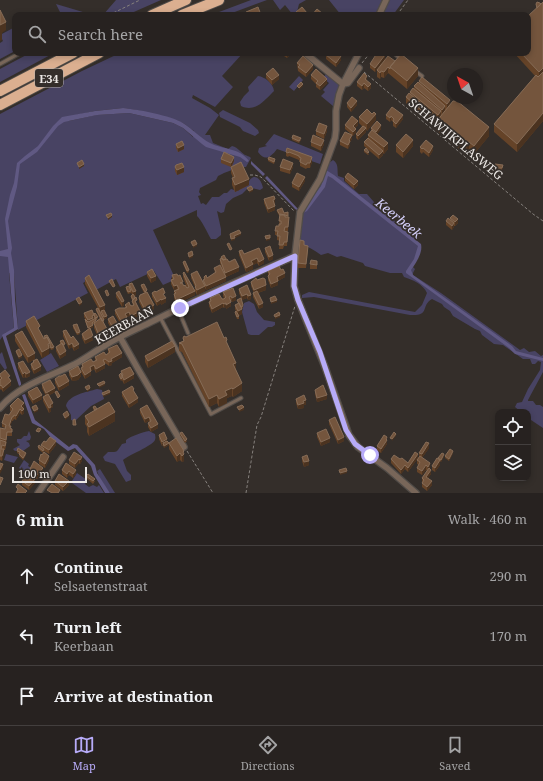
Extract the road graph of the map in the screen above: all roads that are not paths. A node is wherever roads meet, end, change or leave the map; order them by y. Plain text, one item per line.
1 (186, 0) edge
2 (218, 0) edge
3 (386, 0) edge
4 (159, 12) edge
5 (189, 12) edge
6 (380, 12) edge
7 (15, 56) edge
8 (67, 56) edge
9 (93, 56) edge
10 (309, 56) edge
11 (357, 56) edge
12 (398, 56) edge
13 (405, 62) edge
14 (0, 64) edge
15 (410, 67) edge
16 (359, 68) road end
17 (422, 76) edge
18 (343, 84) junction
19 (0, 91) edge
20 (0, 104) edge
21 (295, 256) junction
22 (178, 309) junction
23 (160, 317) junction
24 (188, 333) dead end
25 (120, 338) junction
26 (241, 398) dead end
27 (0, 408) edge
28 (184, 447) road end
29 (63, 457) dead end
30 (38, 493) edge
31 (416, 493) edge

1 - 4 highway
2 - 5 highway
3 - 6 street
7 - 14 lane
8 - 19 highway, E34
9 - 20 highway, E34
10 - 18 street
11 - 18 street
12 - 13 lane
15 - 17 lane
16 - 18 street
18 - 21 street
21 - 22 street, KEERBAAN
21 - 31 street
22 - 23 street, KEERBAAN
22 - 24 lane
23 - 25 street, KEERBAAN
23 - 26 lane
25 - 27 street, KEERBAAN
25 - 28 street
29 - 30 street

